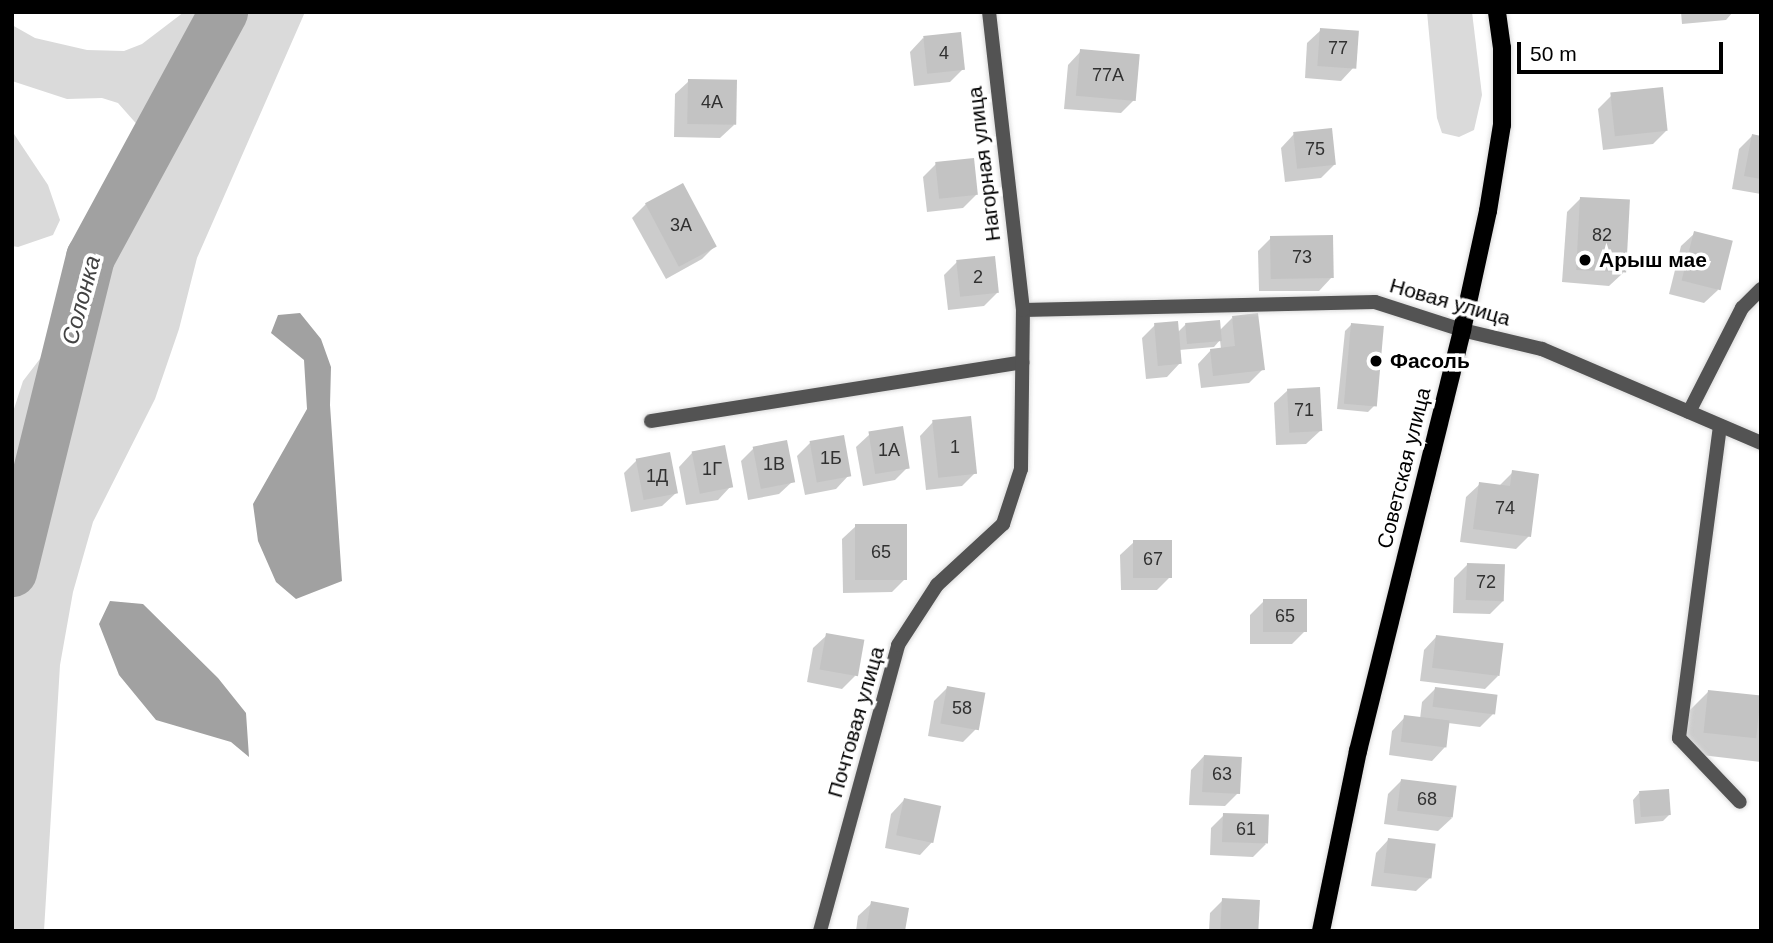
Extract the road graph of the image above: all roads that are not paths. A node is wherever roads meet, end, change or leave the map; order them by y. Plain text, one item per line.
1 (989, 12) edge
2 (1497, 12) edge
3 (1761, 289) edge
4 (1023, 310) junction
5 (1462, 330) junction
6 (1022, 362) junction
7 (1689, 412) junction
8 (651, 421) dead end
9 (1720, 426) junction
10 (1761, 443) edge
11 (1740, 802) dead end
12 (820, 931) edge
13 (1321, 931) edge

1 - 4 street, Нагорная улица
2 - 5 main road, Советская улица
3 - 7 street
4 - 5 street, Новая улица
4 - 6 street, Почтовая улица
5 - 7 street, Новая улица
5 - 13 main road, Советская улица
6 - 8 street
6 - 12 street, Почтовая улица
7 - 9 street, Новая улица
9 - 10 street, Новая улица
9 - 11 street

